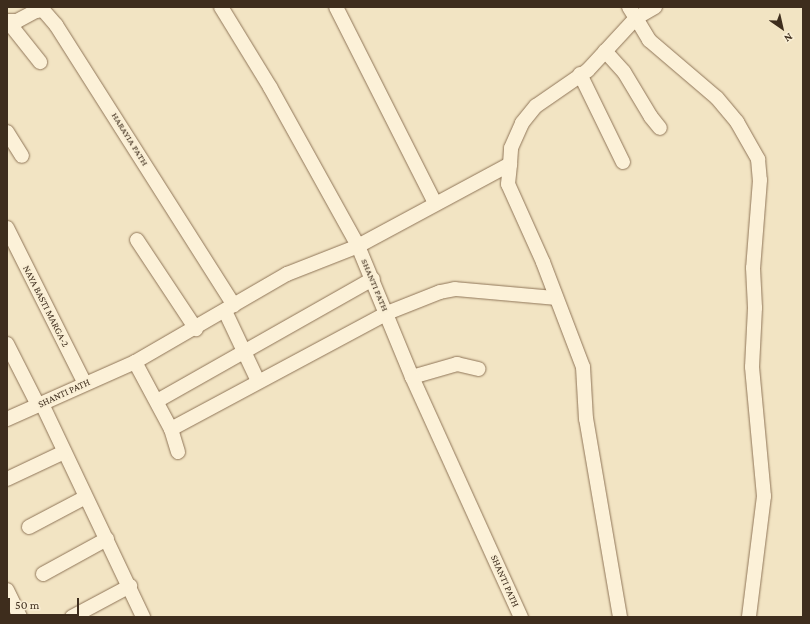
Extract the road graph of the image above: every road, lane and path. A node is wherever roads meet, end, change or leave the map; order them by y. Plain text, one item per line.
1 (221, 7) edge
2 (336, 7) edge
3 (654, 7) edge
4 (634, 14) edge
5 (8, 22) edge
6 (605, 51) junction
7 (40, 62) dead end
8 (580, 74) junction
9 (660, 128) dead end
10 (7, 133) edge
11 (22, 156) dead end
12 (622, 162) dead end
13 (510, 164) junction
14 (435, 203) junction
15 (7, 228) edge
16 (138, 240) dead end
17 (358, 246) junction
18 (373, 279) junction
19 (556, 298) junction
20 (230, 308) junction
21 (386, 313) junction
22 (196, 329) junction
23 (7, 344) edge
24 (244, 351) junction
25 (135, 362) junction
26 (478, 369) dead end
27 (412, 377) junction
28 (258, 381) junction
29 (85, 384) junction
30 (157, 400) junction
31 (40, 405) junction
32 (7, 420) edge
33 (171, 429) junction
34 (64, 452) junction
35 (178, 452) dead end
36 (7, 479) edge
37 (86, 497) junction
38 (29, 527) dead end
39 (107, 539) junction
40 (43, 574) dead end
41 (130, 586) junction
42 (7, 590) edge
43 (20, 617) edge
44 (72, 617) edge
45 (144, 617) edge
46 (521, 617) edge
47 (620, 617) edge
48 (750, 617) edge

1 - 17 street
2 - 14 street
3 - 4 street
4 - 6 street
4 - 48 street
5 - 7 street
5 - 20 street, HARAYIA PATH
6 - 8 street
6 - 9 street
8 - 12 street
8 - 13 street
10 - 11 street
13 - 14 street
13 - 19 street
14 - 17 street
15 - 29 street, NAYA BASTI MARGA-2
16 - 22 street
17 - 18 street, SHANTI PATH
17 - 20 street, SHANTI PATH
18 - 21 street, SHANTI PATH
18 - 24 street
19 - 21 street
19 - 47 street
20 - 22 street, SHANTI PATH
20 - 24 street
21 - 27 street, SHANTI PATH
21 - 28 street
22 - 25 street, SHANTI PATH
23 - 31 street
24 - 28 street
24 - 30 street
25 - 29 street, SHANTI PATH
25 - 30 street
26 - 27 street
27 - 46 street, SHANTI PATH
28 - 33 street
29 - 31 street, SHANTI PATH
30 - 33 street
31 - 32 street, SHANTI PATH
31 - 34 street
33 - 35 street
34 - 36 street
34 - 37 street
37 - 38 street
37 - 39 street
39 - 40 street
39 - 41 street
41 - 44 street
41 - 45 street
42 - 43 street

